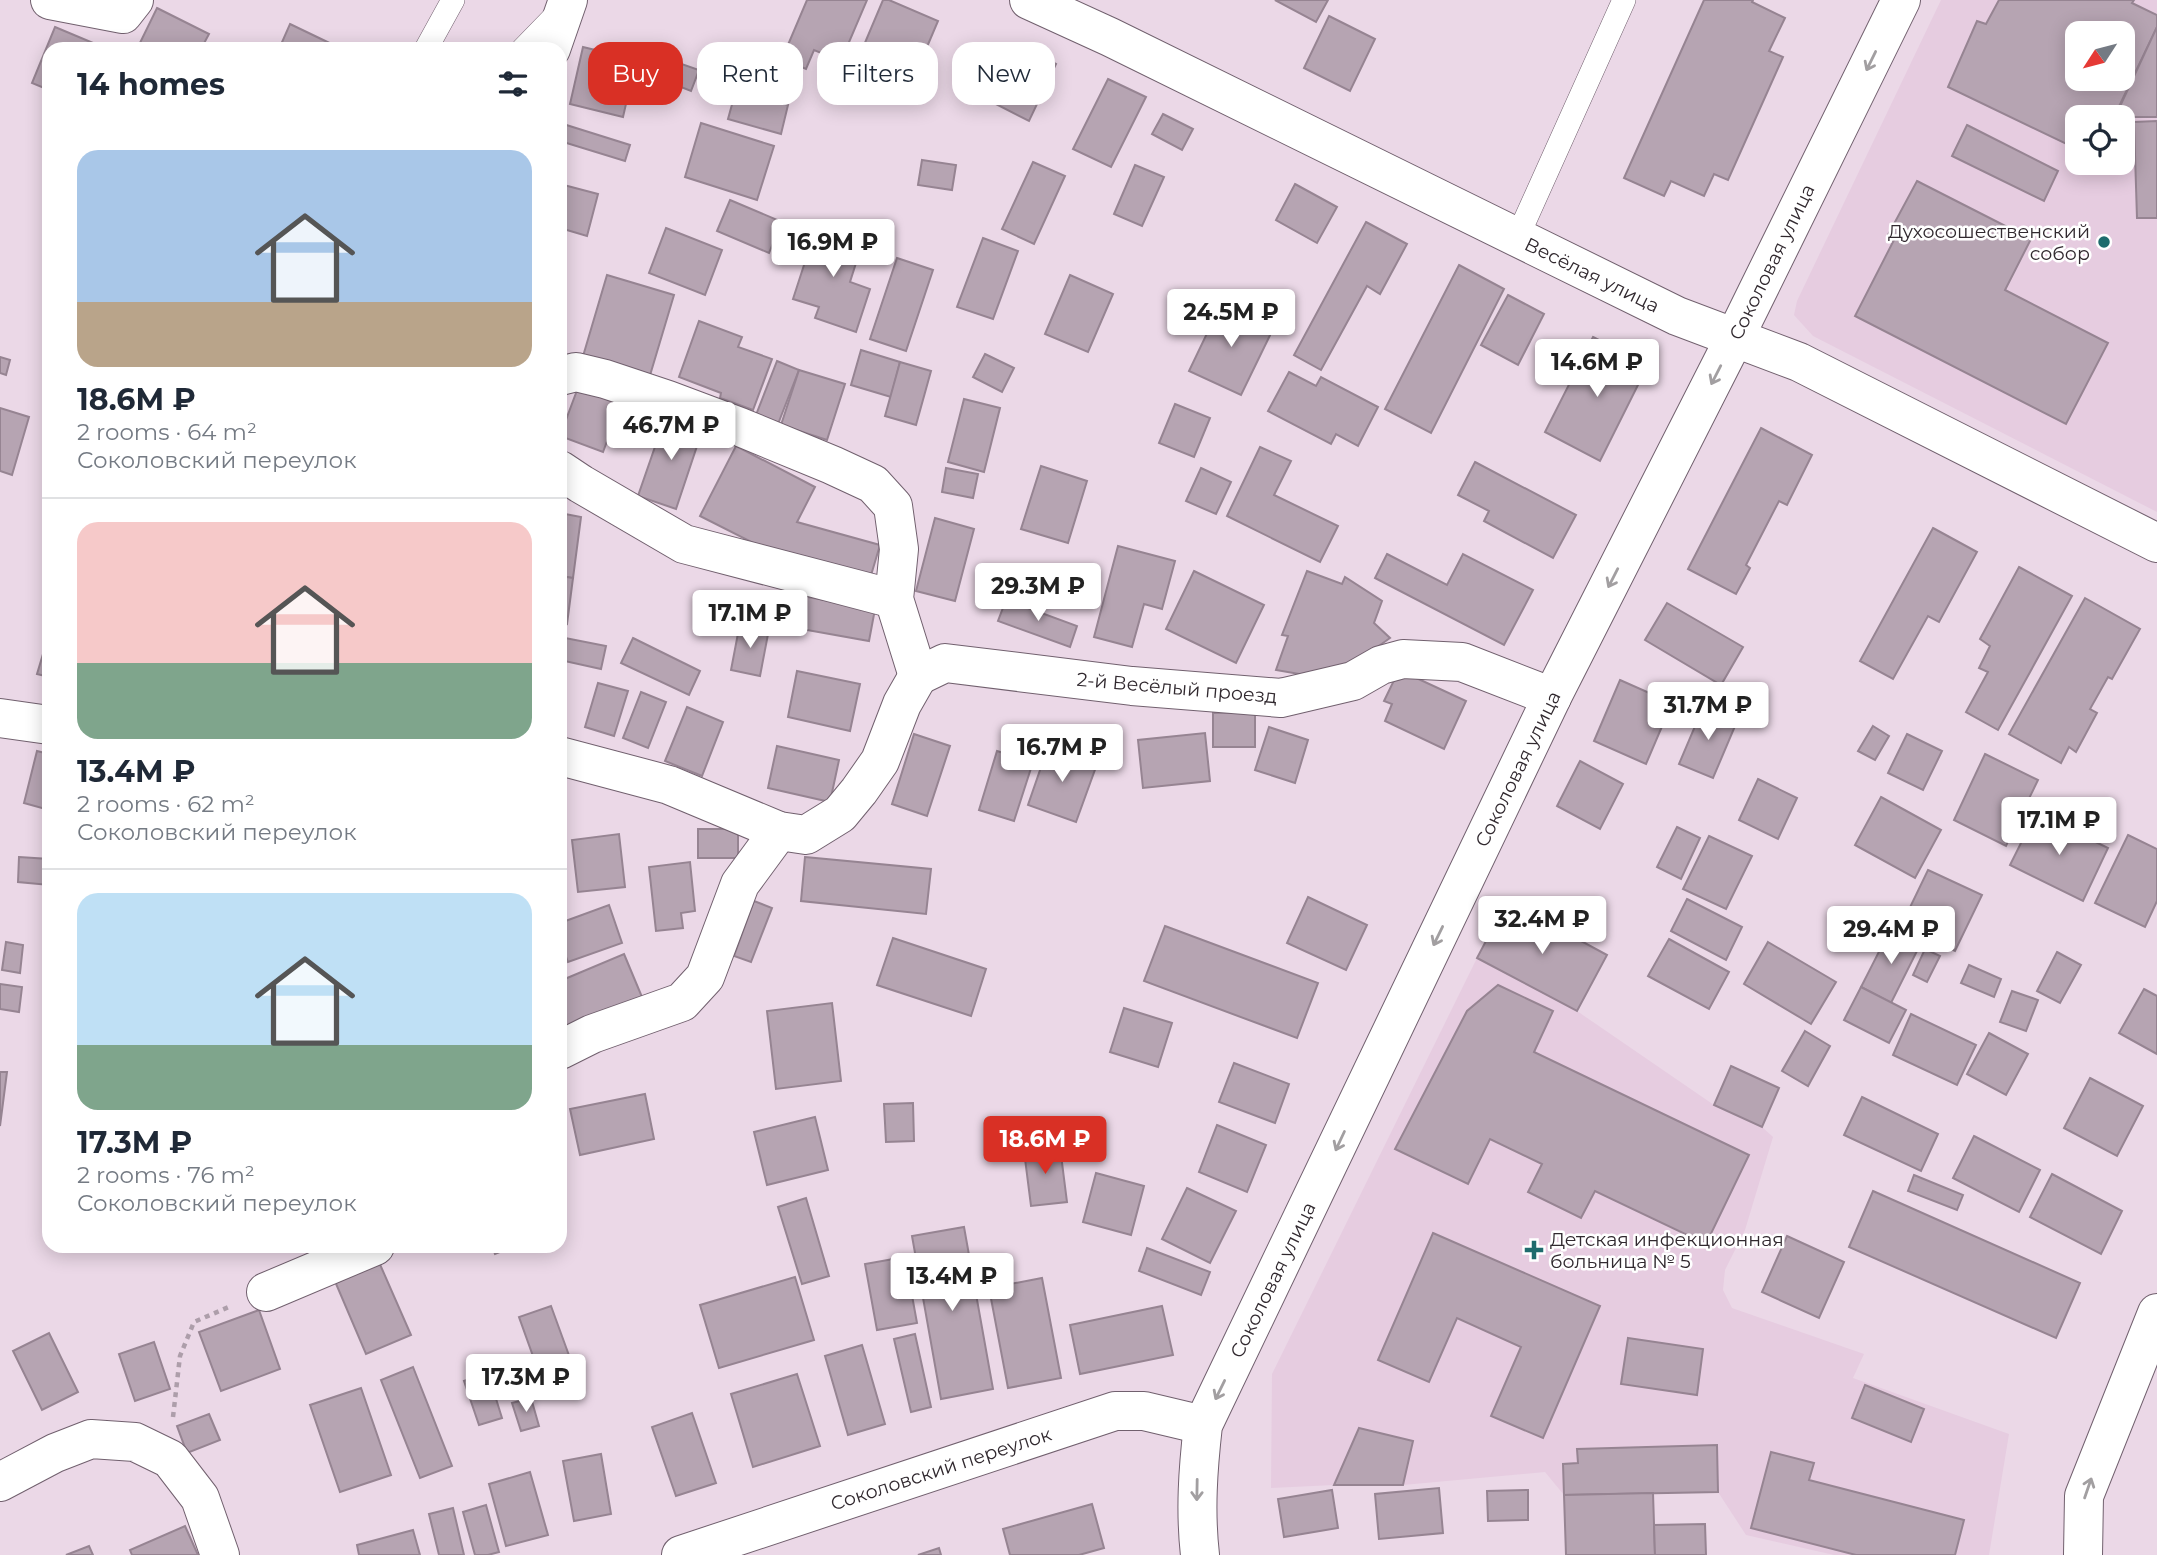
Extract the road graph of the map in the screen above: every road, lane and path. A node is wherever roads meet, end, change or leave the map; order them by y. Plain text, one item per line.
1 (50, 0) edge
2 (134, 0) edge
3 (453, 0) edge
4 (1029, 0) edge
5 (1624, 0) edge
6 (1900, 0) edge
7 (567, 2) edge
8 (430, 42) edge
9 (530, 42) edge
10 (553, 42) edge
11 (1517, 238) junction
12 (1735, 337) junction
13 (567, 374) edge
14 (567, 475) edge
15 (2157, 543) edge
16 (894, 599) junction
17 (918, 676) junction
18 (1552, 697) junction
19 (0, 718) edge
20 (42, 724) edge
21 (567, 758) edge
22 (779, 831) junction
23 (567, 1046) edge
24 (358, 1253) edge
25 (266, 1292) joint
26 (2157, 1313) edge
27 (1203, 1425) junction
28 (185, 1479) junction
29 (0, 1482) edge
30 (220, 1555) edge
31 (681, 1555) edge
32 (1200, 1555) edge
33 (2084, 1555) edge

1 - 2 street
3 - 8 lane
4 - 11 street, Весёлая улица
5 - 11 lane
6 -> 12 street, Соколовая улица
7 - 9 lane
7 - 10 street
11 - 12 street, Весёлая улица
12 - 15 street, Весёлая улица
12 -> 18 street, Соколовая улица
13 - 16 street
14 - 16 street
16 - 17 street
17 - 18 street, 2-й Весёлый проезд
17 - 22 street
18 -> 27 street, Соколовая улица
19 - 20 street
21 - 22 street
22 - 23 street
24 - 25 street
25 - 28 path
33 -> 26 street
27 - 31 street, Соколовский переулок
27 -> 32 street, Соколовая улица
28 - 29 street
28 - 30 street

